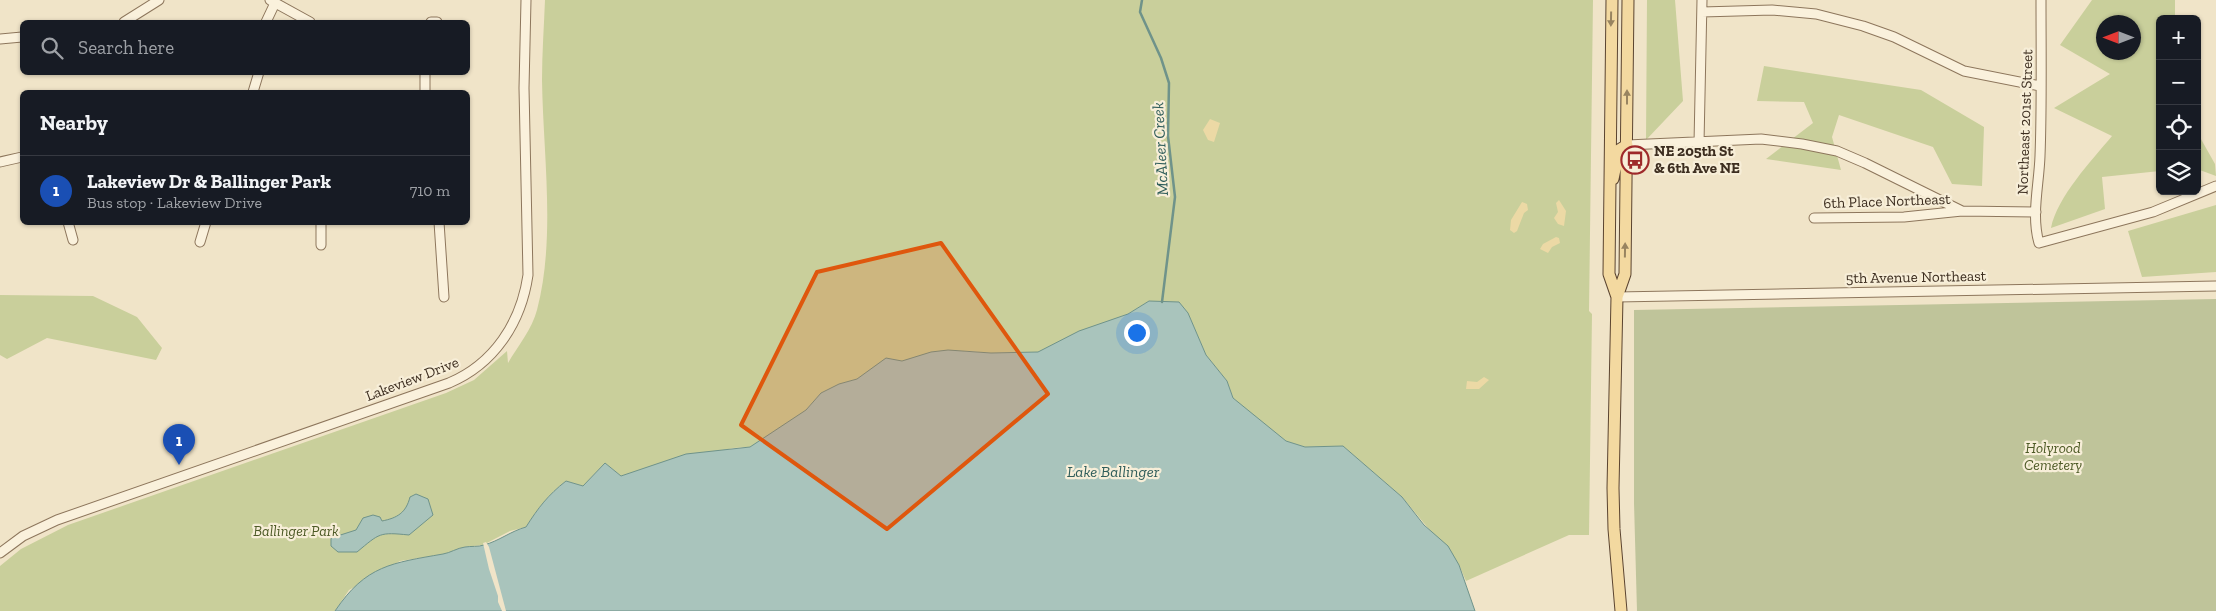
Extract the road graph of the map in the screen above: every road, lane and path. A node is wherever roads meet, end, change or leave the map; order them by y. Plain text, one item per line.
1 (159, 0) edge
2 (526, 0) edge
3 (1612, 0) edge
4 (1628, 0) edge
5 (1702, 0) edge
6 (2041, 0) edge
7 (272, 1) edge
8 (1702, 12) junction
9 (127, 20) edge
10 (267, 20) edge
11 (306, 20) edge
12 (20, 38) edge
13 (0, 39) edge
14 (258, 75) edge
15 (425, 75) edge
16 (2040, 86) junction
17 (254, 90) edge
18 (425, 90) edge
19 (1610, 122) junction
20 (1699, 143) junction
21 (1627, 145) junction
22 (20, 157) edge
23 (0, 162) edge
24 (2216, 186) edge
25 (1610, 188) junction
26 (1962, 211) junction
27 (2036, 212) junction
28 (1814, 218) dead end
29 (69, 225) edge
30 (205, 225) edge
31 (321, 225) edge
32 (439, 225) edge
33 (73, 240) dead end
34 (200, 242) dead end
35 (321, 245) dead end
36 (2216, 286) edge
37 (444, 297) dead end
38 (1617, 297) junction
39 (0, 553) edge
40 (1621, 611) edge

1 - 9 street
2 - 39 street, Lakeview Drive
3 -> 19 main road
21 -> 4 main road
5 - 8 street
6 - 16 street, Northeast 201st Street
7 - 10 street
7 - 11 street
8 - 16 street
8 - 20 street
12 - 13 street
14 - 17 street
15 - 18 street
16 - 27 street, Northeast 201st Street
19 - 21 main road
19 - 25 main road
20 - 21 street
20 - 26 street
21 - 25 main road
38 -> 21 main road
22 - 23 street
24 - 27 street, Northeast 201st Street
25 - 38 main road
26 - 27 street, 6th Place Northeast
26 - 28 street, 6th Place Northeast
29 - 33 street
30 - 34 street
31 - 35 street
32 - 37 street
36 - 38 street, 5th Avenue Northeast
38 - 40 main road

